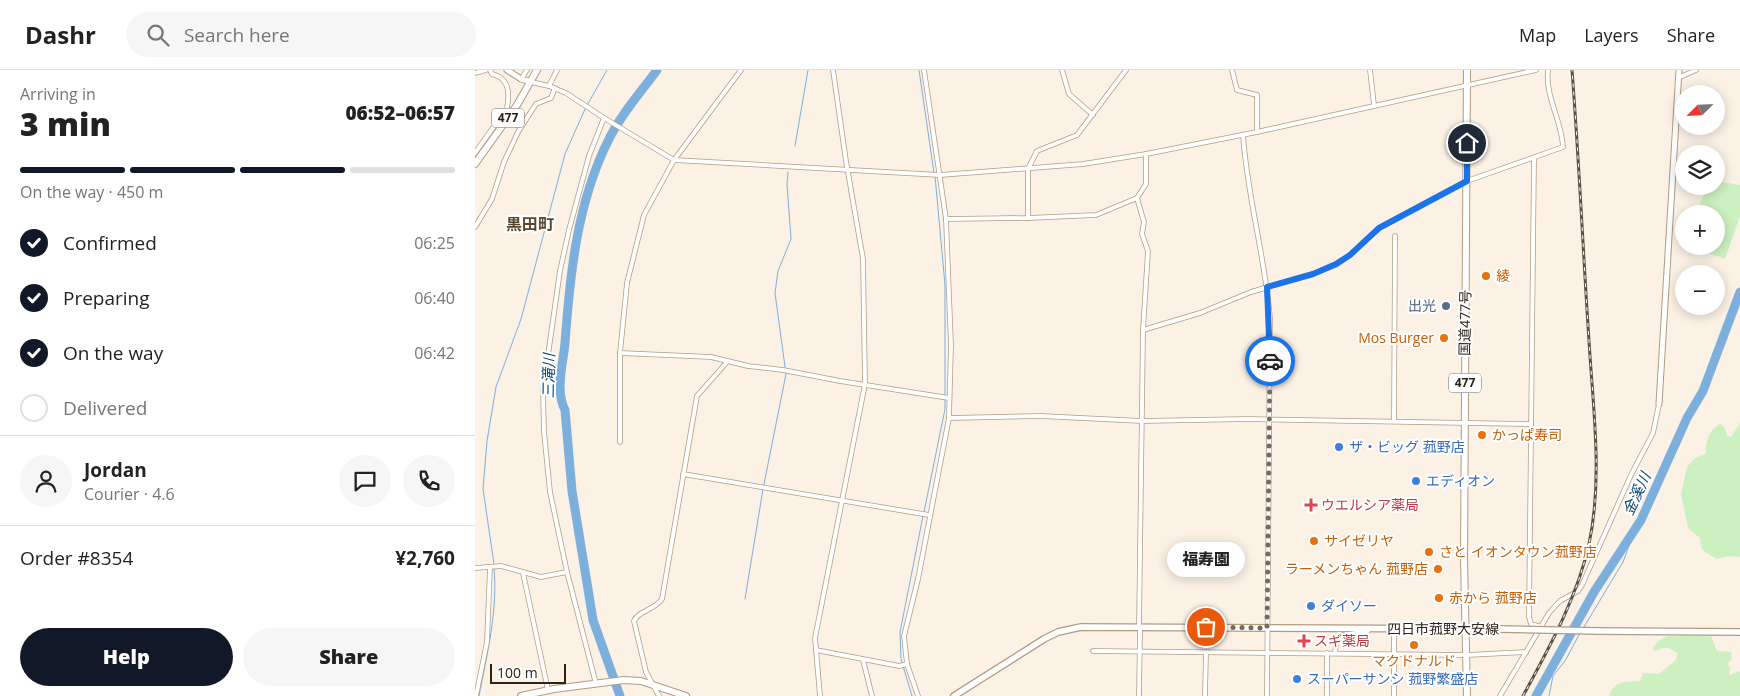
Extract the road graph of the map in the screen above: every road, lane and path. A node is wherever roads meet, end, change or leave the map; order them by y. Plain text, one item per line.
1 (486, 70) edge
2 (490, 70) edge
3 (507, 70) edge
4 (527, 70) edge
5 (537, 70) edge
6 (557, 70) edge
7 (741, 70) edge
8 (833, 70) edge
9 (924, 70) edge
10 (1061, 70) edge
11 (1126, 70) edge
12 (1232, 70) edge
13 (1369, 70) edge
14 (1467, 70) edge
15 (1536, 70) edge
16 (1548, 70) edge
17 (1679, 70) edge
18 (1697, 70) edge
19 (475, 73) edge
20 (1678, 78) junction
21 (521, 79) junction
22 (531, 82) junction
23 (1467, 85) junction
24 (549, 86) junction
25 (555, 88) junction
26 (1373, 106) junction
27 (1093, 115) junction
28 (604, 119) junction
29 (1257, 132) junction
30 (1243, 135) junction
31 (475, 153) edge
32 (1146, 154) junction
33 (1534, 158) junction
34 (674, 160) junction
35 (475, 164) edge
36 (1028, 169) junction
37 (847, 170) junction
38 (939, 175) junction
39 (1467, 181) junction
40 (1137, 198) junction
41 (1028, 218) junction
42 (946, 219) junction
43 (475, 227) edge
44 (1395, 236) dead end
45 (1267, 287) junction
46 (1143, 330) junction
47 (620, 353) junction
48 (727, 362) junction
49 (865, 384) junction
50 (949, 398) junction
51 (1659, 404) joint
52 (949, 418) junction
53 (1270, 420) junction
54 (1142, 421) junction
55 (1394, 421) junction
56 (1464, 424) junction
57 (1531, 424) junction
58 (620, 442) dead end
59 (683, 474) junction
60 (843, 500) junction
61 (928, 515) junction
62 (491, 567) junction
63 (475, 568) edge
64 (567, 572) junction
65 (523, 573) junction
66 (1139, 627) junction
67 (1541, 627) junction
68 (1267, 628) junction
69 (1466, 628) junction
70 (1380, 629) junction
71 (1394, 629) junction
72 (1740, 632) edge
73 (816, 650) junction
74 (1093, 651) dead end
75 (1140, 651) junction
76 (1206, 652) junction
77 (1526, 652) junction
78 (1267, 653) junction
79 (1327, 653) junction
80 (1335, 653) junction
81 (1394, 653) junction
82 (1467, 655) junction
83 (863, 660) junction
84 (906, 664) junction
85 (598, 684) junction
86 (655, 686) junction
87 (549, 690) junction
88 (476, 696) edge
89 (521, 696) edge
90 (659, 696) edge
91 (686, 696) edge
92 (820, 696) edge
93 (871, 696) edge
94 (917, 696) edge
95 (954, 696) edge
96 (1139, 696) edge
97 (1205, 696) edge
98 (1267, 696) edge
99 (1327, 696) edge
100 (1394, 696) edge
101 (1467, 696) edge
102 (1500, 696) edge

1 - 19 street
2 - 31 street
3 - 21 street
4 - 21 street
5 - 22 main road, 477
6 - 24 street
7 - 34 street
8 - 37 street
9 - 38 street
10 - 27 street
11 - 27 street
12 - 29 street
13 - 26 street
14 - 23 main road, 国道477号 / 477
15 - 23 street
16 - 33 street
17 - 20 street
18 - 20 street
20 - 51 street
21 - 22 street
22 - 24 street
22 - 35 main road, 477
23 - 26 street
23 - 39 main road, 国道477号 / 477
24 - 25 street
25 - 28 street
25 - 43 street
26 - 29 street
27 - 36 street
28 - 34 street
28 - 64 street
29 - 30 street
30 - 32 street
30 - 45 street
32 - 36 street
32 - 40 street
33 - 39 street
33 - 57 street
34 - 37 street
34 - 47 street
36 - 38 street
36 - 41 street
37 - 38 street
37 - 49 street
38 - 42 street
39 - 45 street
39 - 56 main road, 国道477号 / 477
40 - 41 street
40 - 46 street
41 - 42 street
42 - 50 street
44 - 55 street
45 - 46 street
45 - 53 street
46 - 54 street
47 - 48 street
47 - 58 street
48 - 49 street
48 - 59 street
49 - 50 street
49 - 60 street
50 - 52 street
51 - 67 street
52 - 54 street
52 - 61 street
53 - 54 street
53 - 55 street
53 - 68 street
54 - 66 street
55 - 56 street
56 - 57 street
56 - 69 main road, 国道477号 / 477
57 - 67 street
59 - 60 street
59 - 86 street
60 - 61 street
60 - 73 street
61 - 84 street
62 - 63 street
62 - 65 street
62 - 88 street
64 - 65 street
64 - 85 street
65 - 87 street
66 - 68 main road, 四日市菰野大安線
66 - 75 street
66 - 95 main road, 四日市菰野大安線
67 - 77 street
68 - 70 main road, 四日市菰野大安線
68 - 78 street
69 - 71 main road, 四日市菰野大安線
69 - 72 main road, 四日市菰野大安線, bridge
69 - 82 main road, 国道477号 / 477
70 - 71 main road, 四日市菰野大安線
70 - 80 street
71 - 81 street
73 - 83 street
73 - 92 street
74 - 75 street
75 - 76 street
75 - 96 street
76 - 78 street
76 - 97 street
77 - 82 street
77 - 102 street
78 - 79 street
78 - 98 street
79 - 80 street
79 - 99 street
80 - 81 street
81 - 82 street
81 - 100 street
82 - 101 main road, 国道477号 / 477
83 - 84 street
83 - 93 street
84 - 94 street
85 - 86 main road
85 - 87 main road
86 - 90 street
86 - 91 main road
87 - 89 main road

